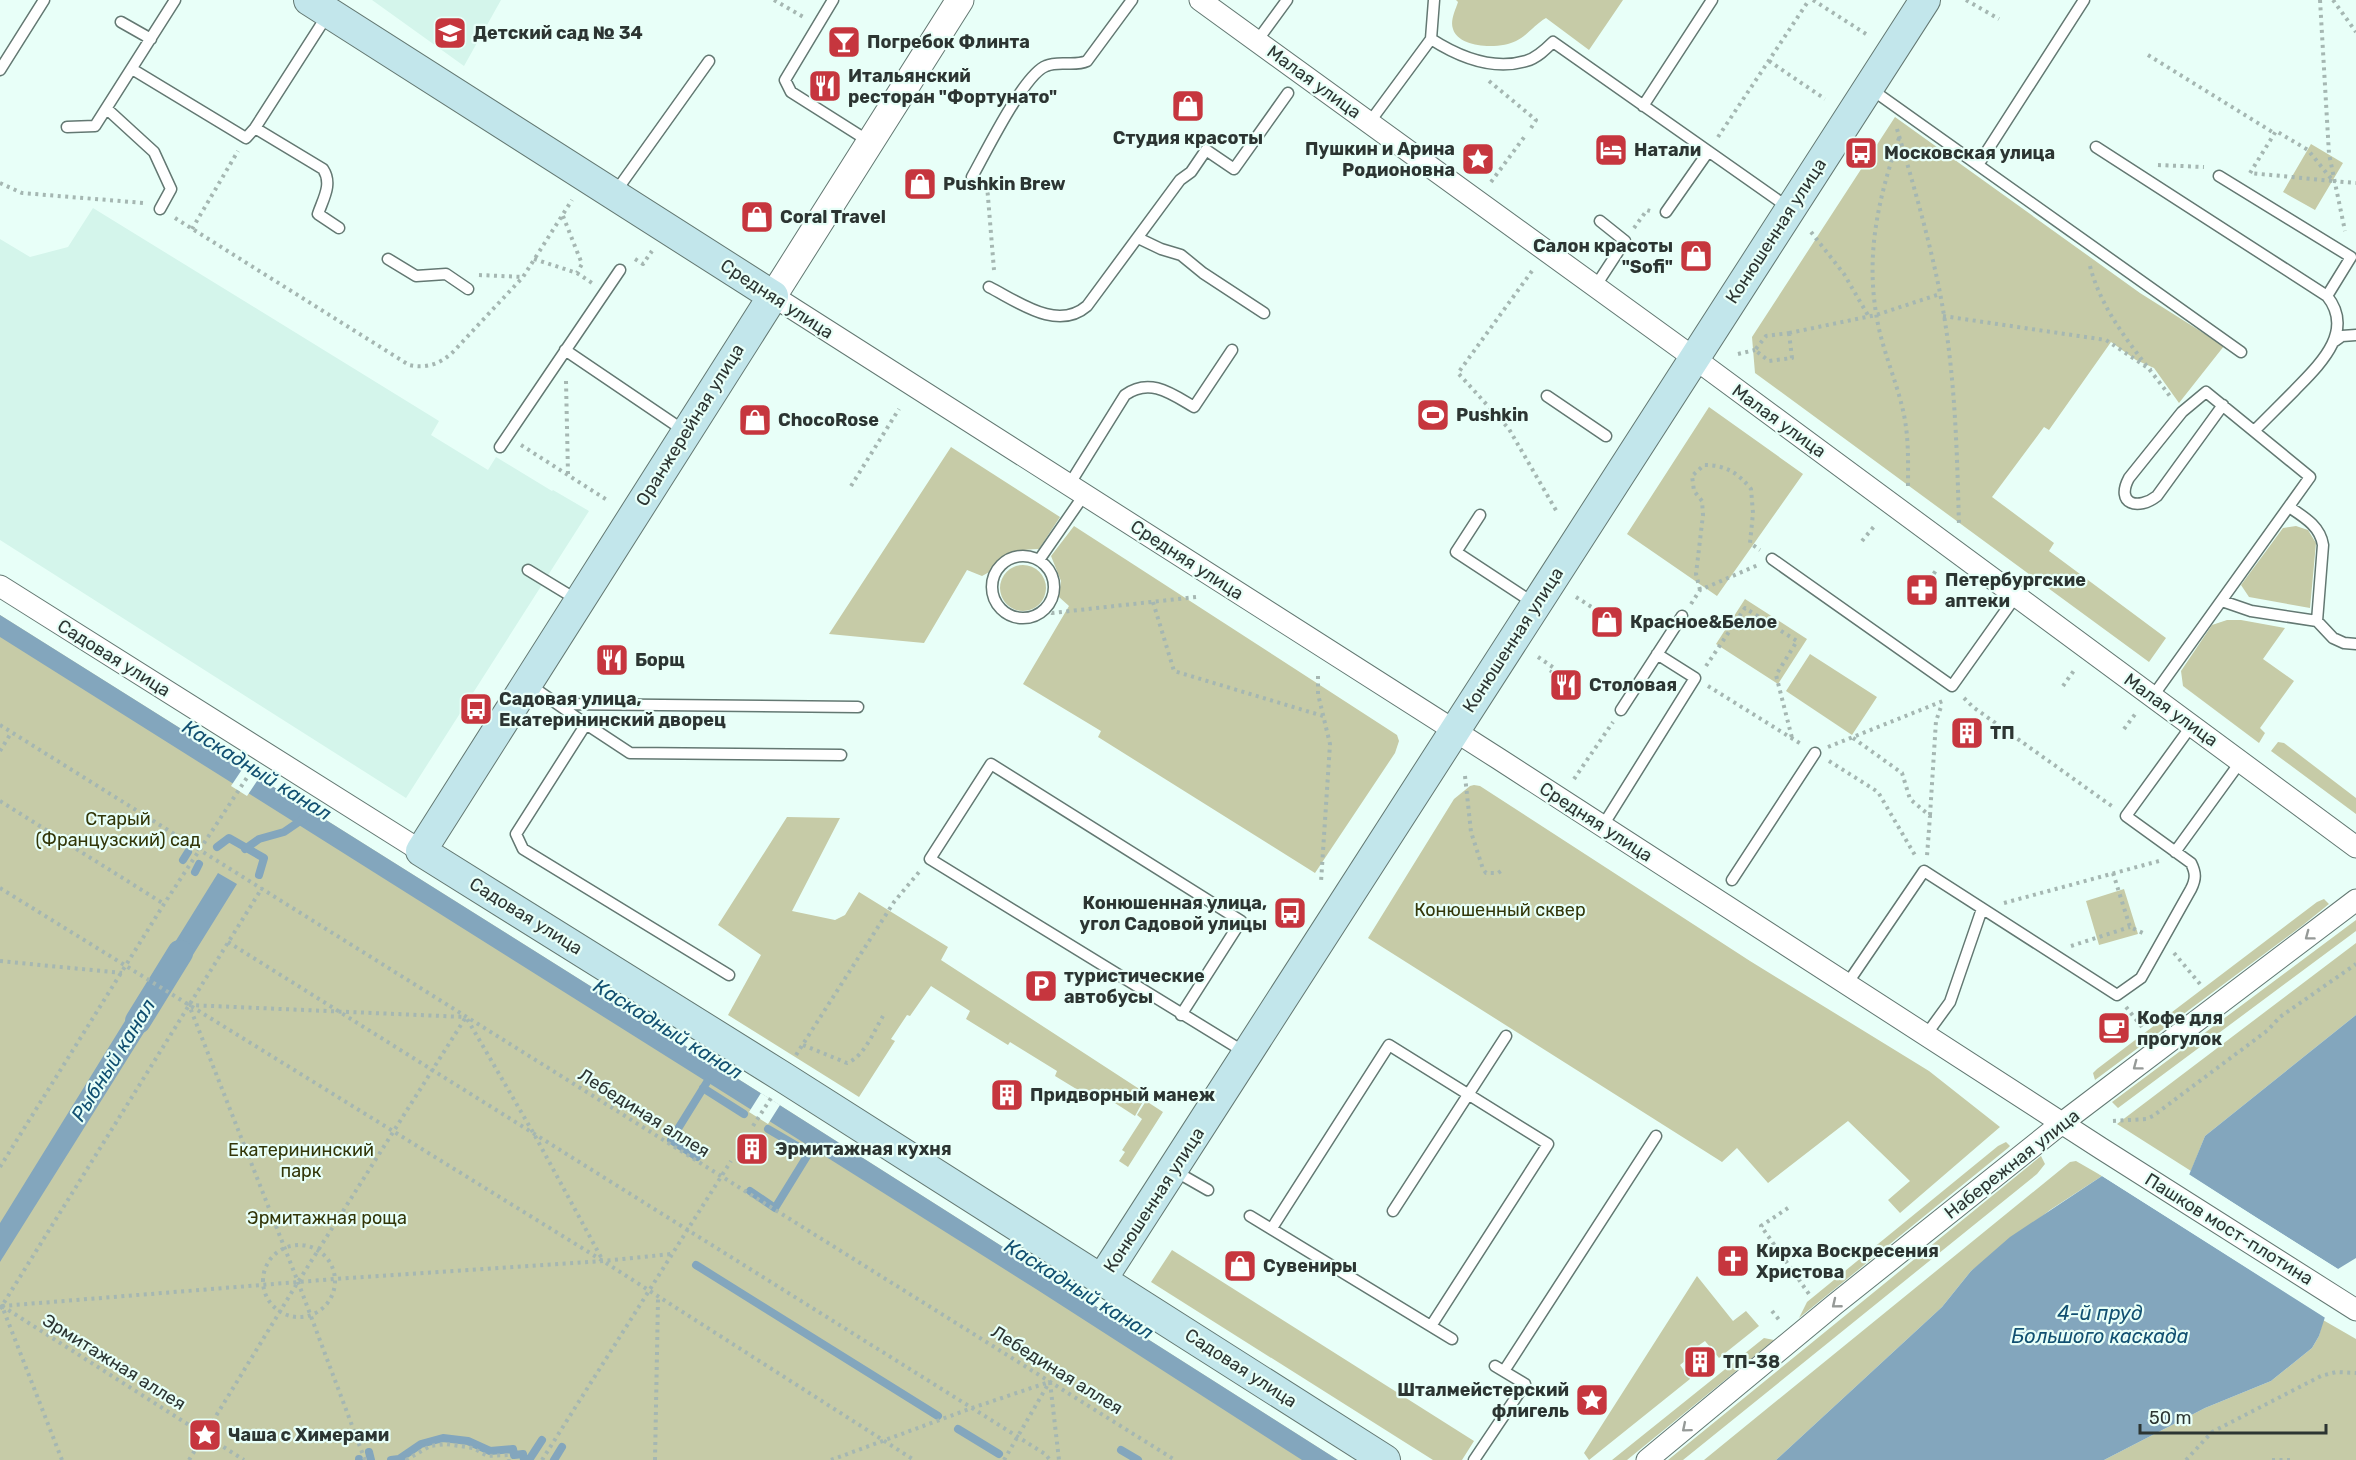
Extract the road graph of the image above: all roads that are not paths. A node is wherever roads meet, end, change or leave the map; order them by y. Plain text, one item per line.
1 (44, 0) edge
2 (175, 0) edge
3 (833, 0) edge
4 (960, 0) edge
5 (1131, 0) edge
6 (1200, 0) edge
7 (1287, 0) edge
8 (1434, 0) edge
9 (1712, 0) edge
10 (1925, 0) edge
11 (2084, 0) edge
12 (319, 6) edge
13 (121, 22) dead end
14 (151, 39) junction
15 (1431, 39) junction
16 (1257, 42) junction
17 (709, 62) dead end
18 (132, 69) junction
19 (0, 70) edge
20 (1869, 87) junction
21 (1288, 93) dead end
22 (1643, 106) junction
23 (107, 109) junction
24 (1369, 123) junction
25 (67, 127) dead end
26 (255, 128) junction
27 (870, 142) junction
28 (2096, 147) dead end
29 (1708, 152) junction
30 (1978, 165) junction
31 (2219, 176) road end
32 (972, 177) dead end
33 (614, 195) junction
34 (160, 209) road end
35 (1791, 209) junction
36 (1666, 212) road end
37 (1600, 221) dead end
38 (339, 228) dead end
39 (1138, 238) junction
40 (388, 259) dead end
41 (620, 270) dead end
42 (1595, 287) junction
43 (468, 288) dead end
44 (992, 288) road end
45 (772, 296) junction
46 (2327, 296) junction
47 (1264, 313) dead end
48 (2356, 335) edge
49 (2335, 341) junction
50 (566, 350) junction
51 (1232, 350) dead end
52 (2241, 352) dead end
53 (1694, 358) junction
54 (1547, 396) dead end
55 (2223, 405) junction
56 (2254, 431) junction
57 (686, 432) junction
58 (1606, 436) dead end
59 (500, 447) dead end
60 (1077, 490) junction
61 (2289, 507) junction
62 (1480, 515) dead end
63 (1772, 559) road end
64 (1039, 560) junction
65 (528, 570) dead end
66 (0, 586) edge
67 (2016, 596) junction
68 (2222, 601) junction
69 (579, 602) junction
70 (1536, 604) junction
71 (1682, 616) dead end
72 (2318, 621) junction
73 (2356, 644) edge
74 (1657, 654) junction
75 (527, 683) junction
76 (2153, 696) junction
77 (559, 704) junction
78 (858, 707) dead end
79 (1621, 710) road end
80 (586, 724) junction
81 (2192, 725) junction
82 (1455, 731) junction
83 (1815, 753) road end
84 (842, 755) dead end
85 (2241, 761) junction
86 (1602, 827) junction
87 (2356, 847) edge
88 (421, 851) junction
89 (2178, 853) junction
90 (1732, 880) dead end
91 (2356, 900) edge
92 (1982, 909) junction
93 (729, 975) dead end
94 (1847, 984) junction
95 (1181, 1015) junction
96 (1926, 1035) junction
97 (1506, 1036) dead end
98 (1247, 1054) junction
99 (1468, 1095) junction
100 (2062, 1123) junction
101 (1656, 1136) dead end
102 (1173, 1170) junction
103 (1208, 1191) dead end
104 (1393, 1211) dead end
105 (1250, 1216) dead end
106 (1272, 1228) junction
107 (1102, 1280) junction
108 (2356, 1310) edge
109 (1431, 1326) junction
110 (1452, 1339) dead end
111 (1385, 1460) edge
112 (1474, 1460) edge
113 (1647, 1460) edge

1 - 19 lane
2 - 14 lane
3 - 27 lane
4 - 27 street, Оранжерейная улица
5 - 32 lane
6 - 16 street, Малая улица
7 - 16 lane
8 - 15 lane
9 - 22 lane
10 - 20 main road, Конюшенная улица
11 - 30 lane
12 - 26 lane
12 - 33 main road, Средняя улица
13 - 14 lane
14 - 18 lane
15 - 22 lane
15 - 24 lane
16 - 24 street, Малая улица
17 - 33 lane
18 - 23 lane
18 - 26 lane
20 - 30 lane
20 - 35 main road, Конюшенная улица
21 - 39 lane
22 - 29 lane
23 - 25 lane
23 - 34 lane
24 - 42 street, Малая улица
26 - 38 lane
27 - 45 street, Оранжерейная улица
28 - 46 lane
29 - 35 lane
29 - 36 lane
30 - 52 lane
31 - 46 lane
33 - 45 main road, Средняя улица
35 - 53 main road, Конюшенная улица
37 - 42 lane
39 - 44 lane
39 - 47 lane
40 - 43 lane
41 - 50 lane
42 - 53 street, Малая улица
45 - 57 main road, Оранжерейная улица
45 - 60 street, Средняя улица
46 - 49 lane
48 - 49 lane
49 - 56 lane
50 - 57 lane
50 - 59 lane
51 - 60 lane
53 - 67 street, Малая улица
53 - 70 main road, Конюшенная улица
54 - 58 lane
55 - 55 lane
55 - 56 lane
56 - 61 lane
57 - 69 main road, Оранжерейная улица
60 - 64 lane
60 - 82 street, Средняя улица
61 - 68 lane
61 - 72 lane
62 - 70 lane
63 - 67 lane
64 - 64 lane
65 - 69 lane
66 - 88 street, Садовая улица
67 - 76 street, Малая улица
68 - 72 lane
68 - 76 lane
69 - 75 main road, Оранжерейная улица
70 - 82 main road, Конюшенная улица
71 - 74 lane
72 - 73 lane
74 - 79 lane
74 - 86 lane
75 - 77 lane
75 - 88 main road, Оранжерейная улица
76 - 81 street, Малая улица
77 - 78 lane
77 - 80 lane
80 - 84 lane
80 - 93 lane
81 - 85 street, Малая улица
81 - 89 lane
82 - 86 street, Средняя улица
82 - 98 main road, Конюшенная улица
83 - 90 lane
85 - 87 street, Малая улица
85 - 89 lane
86 - 94 street, Средняя улица
88 - 107 main road, Садовая улица
89 - 92 lane
91 -> 100 street, Набережная улица
92 - 94 lane
92 - 96 lane
94 - 96 street, Средняя улица
95 - 95 lane
95 - 98 lane
96 - 100 street, Средняя улица
97 - 99 lane
98 - 102 main road, Конюшенная улица
99 - 104 lane
99 - 106 lane
99 - 109 lane
100 - 108 street, Пашков мост-плотина
100 -> 113 street, Набережная улица
101 - 112 lane
102 - 103 lane
102 - 107 main road, Конюшенная улица
105 - 106 lane
106 - 109 lane
107 - 111 main road, Садовая улица
109 - 110 lane

